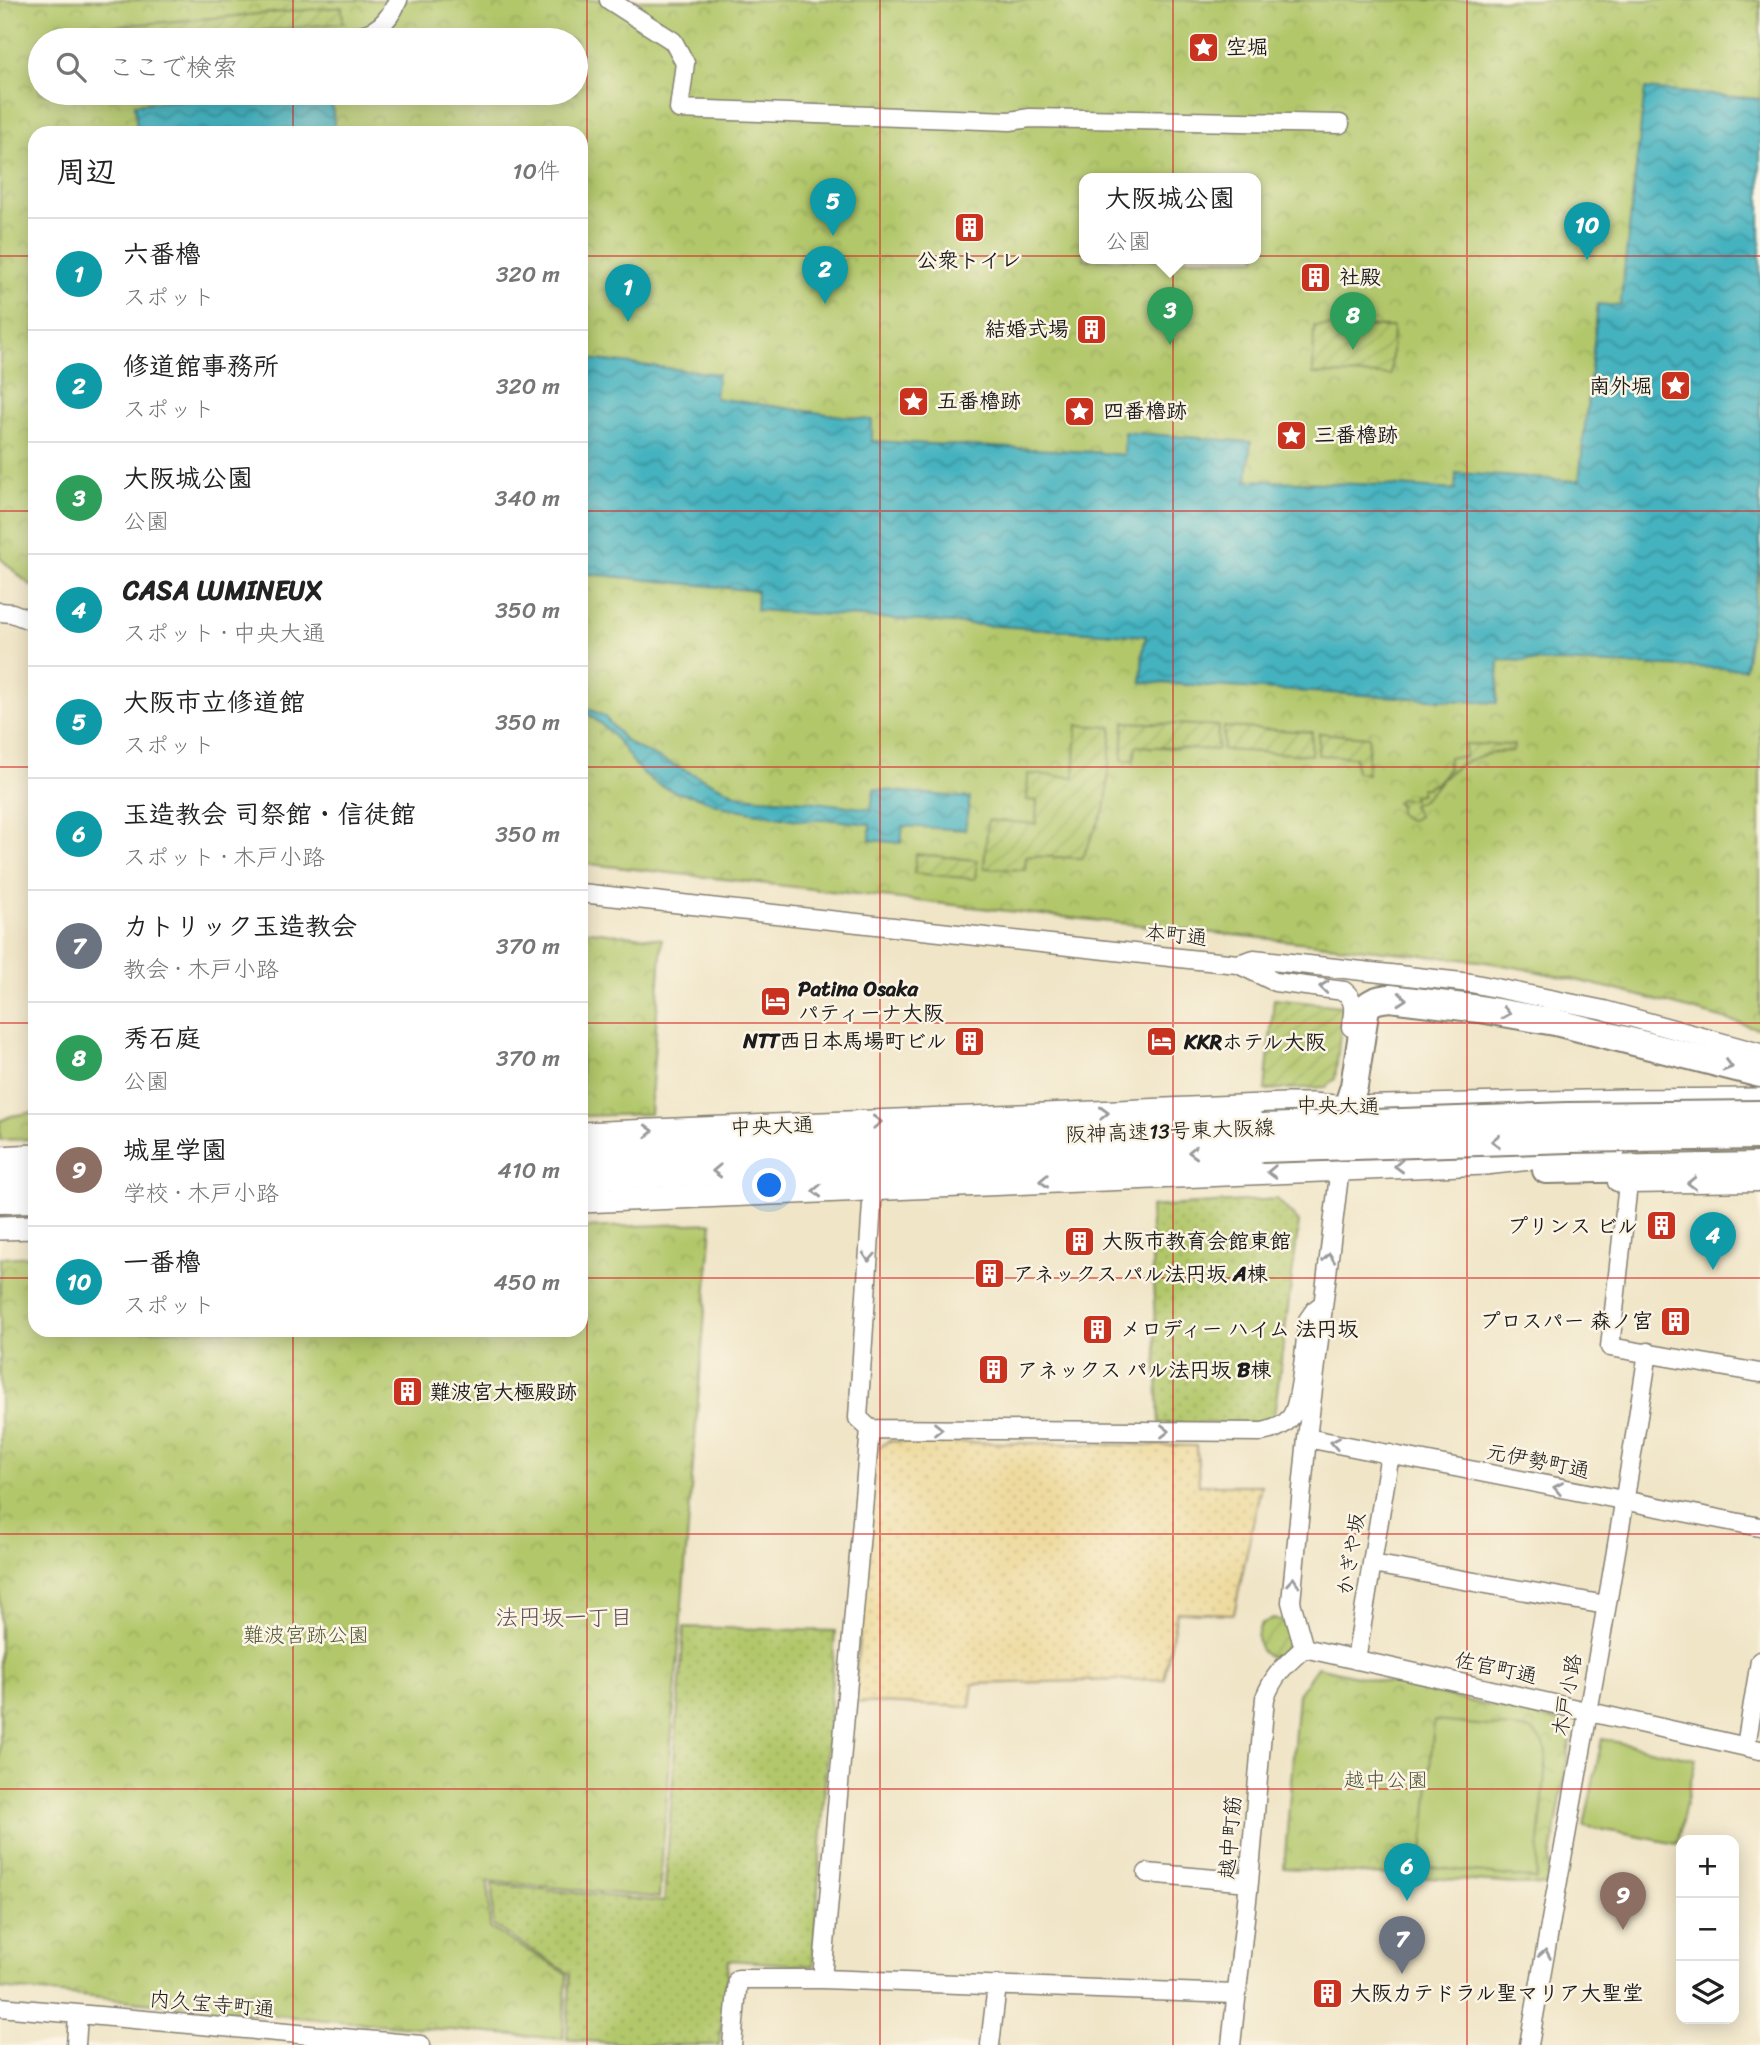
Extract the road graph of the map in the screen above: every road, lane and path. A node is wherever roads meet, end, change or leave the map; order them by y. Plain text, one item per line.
1 (398, 0) edge
2 (609, 0) edge
3 (378, 28) edge
4 (1340, 124) dead end
5 (0, 612) edge
6 (28, 619) edge
7 (588, 894) edge
8 (1238, 964) junction
9 (1760, 1053) edge
10 (1760, 1074) edge
11 (1760, 1100) edge
12 (1347, 1108) junction
13 (1760, 1114) edge
14 (588, 1134) edge
15 (1760, 1139) edge
16 (981, 1149) junction
17 (588, 1155) edge
18 (28, 1156) edge
19 (0, 1158) edge
20 (1485, 1163) junction
21 (1760, 1166) edge
22 (1340, 1168) junction
23 (1546, 1170) junction
24 (28, 1177) edge
25 (588, 1177) edge
26 (0, 1179) edge
27 (1760, 1182) edge
28 (1628, 1184) junction
29 (873, 1188) junction
30 (28, 1199) edge
31 (0, 1200) edge
32 (588, 1201) edge
33 (28, 1227) edge
34 (0, 1228) edge
35 (1323, 1304) junction
36 (1648, 1352) junction
37 (1760, 1373) edge
38 (870, 1429) junction
39 (1307, 1438) junction
40 (1390, 1454) junction
41 (1625, 1501) junction
42 (1760, 1527) edge
43 (1372, 1564) junction
44 (1606, 1605) junction
45 (1304, 1648) junction
46 (1356, 1660) junction
47 (1760, 1661) edge
48 (1587, 1711) junction
49 (1753, 1748) edge
50 (1147, 1873) dead end
51 (1250, 1882) junction
52 (822, 1979) junction
53 (997, 1985) junction
54 (1236, 1994) junction
55 (0, 2007) edge
56 (78, 2015) junction
57 (337, 2042) edge
58 (76, 2045) edge
59 (421, 2045) edge
60 (732, 2045) edge
61 (990, 2045) edge
62 (1231, 2045) edge
63 (1530, 2045) edge

1 - 3 street
2 - 4 street
5 - 6 street
7 - 8 street, 本町通
8 - 9 street, 本町通
12 -> 8 street
12 -> 10 highway
11 - 12 main road, 中央大通
14 -> 12 main road, 中央大通
12 - 22 street
13 - 16 highway, 阪神高速13号東大阪線, bridge
15 -> 16 highway, 阪神高速13号東大阪線, bridge
15 - 20 main road
16 - 17 highway, 阪神高速13号東大阪線
16 -> 25 highway, 阪神高速13号東大阪線
18 - 19 main road
20 -> 22 main road
20 - 23 street
21 - 23 highway
22 -> 29 main road
35 -> 22 street
23 - 28 street
24 - 26 highway
27 -> 28 street
28 - 36 street
29 -> 32 main road
29 -> 38 street
30 - 31 highway
33 - 34 main road
38 -> 35 street
35 - 39 street
36 - 37 street
36 - 41 street, 木戸小路
38 - 52 street
40 -> 39 street, 元伊勢町通
45 -> 39 street
41 -> 40 street, 元伊勢町通
40 - 43 street, かぎや坂
41 - 42 street, 元伊勢町通
41 - 44 street, 木戸小路
43 - 44 street
43 - 46 street, かぎや坂
44 - 48 street, 木戸小路
45 - 46 street, 佐官町通
45 - 51 street, 越中町筋
46 - 48 street, 佐官町通
47 - 49 street
48 - 49 street, 佐官町通
63 -> 48 street, 木戸小路
50 - 51 street
51 - 54 street, 越中町筋
52 - 53 street
52 - 60 street
53 - 54 street
53 - 61 street
54 - 62 street, 越中町筋
55 - 56 street, 内久宝寺町通
56 - 57 street, 内久宝寺町通
56 - 58 street
57 - 59 street, 内久宝寺町通

